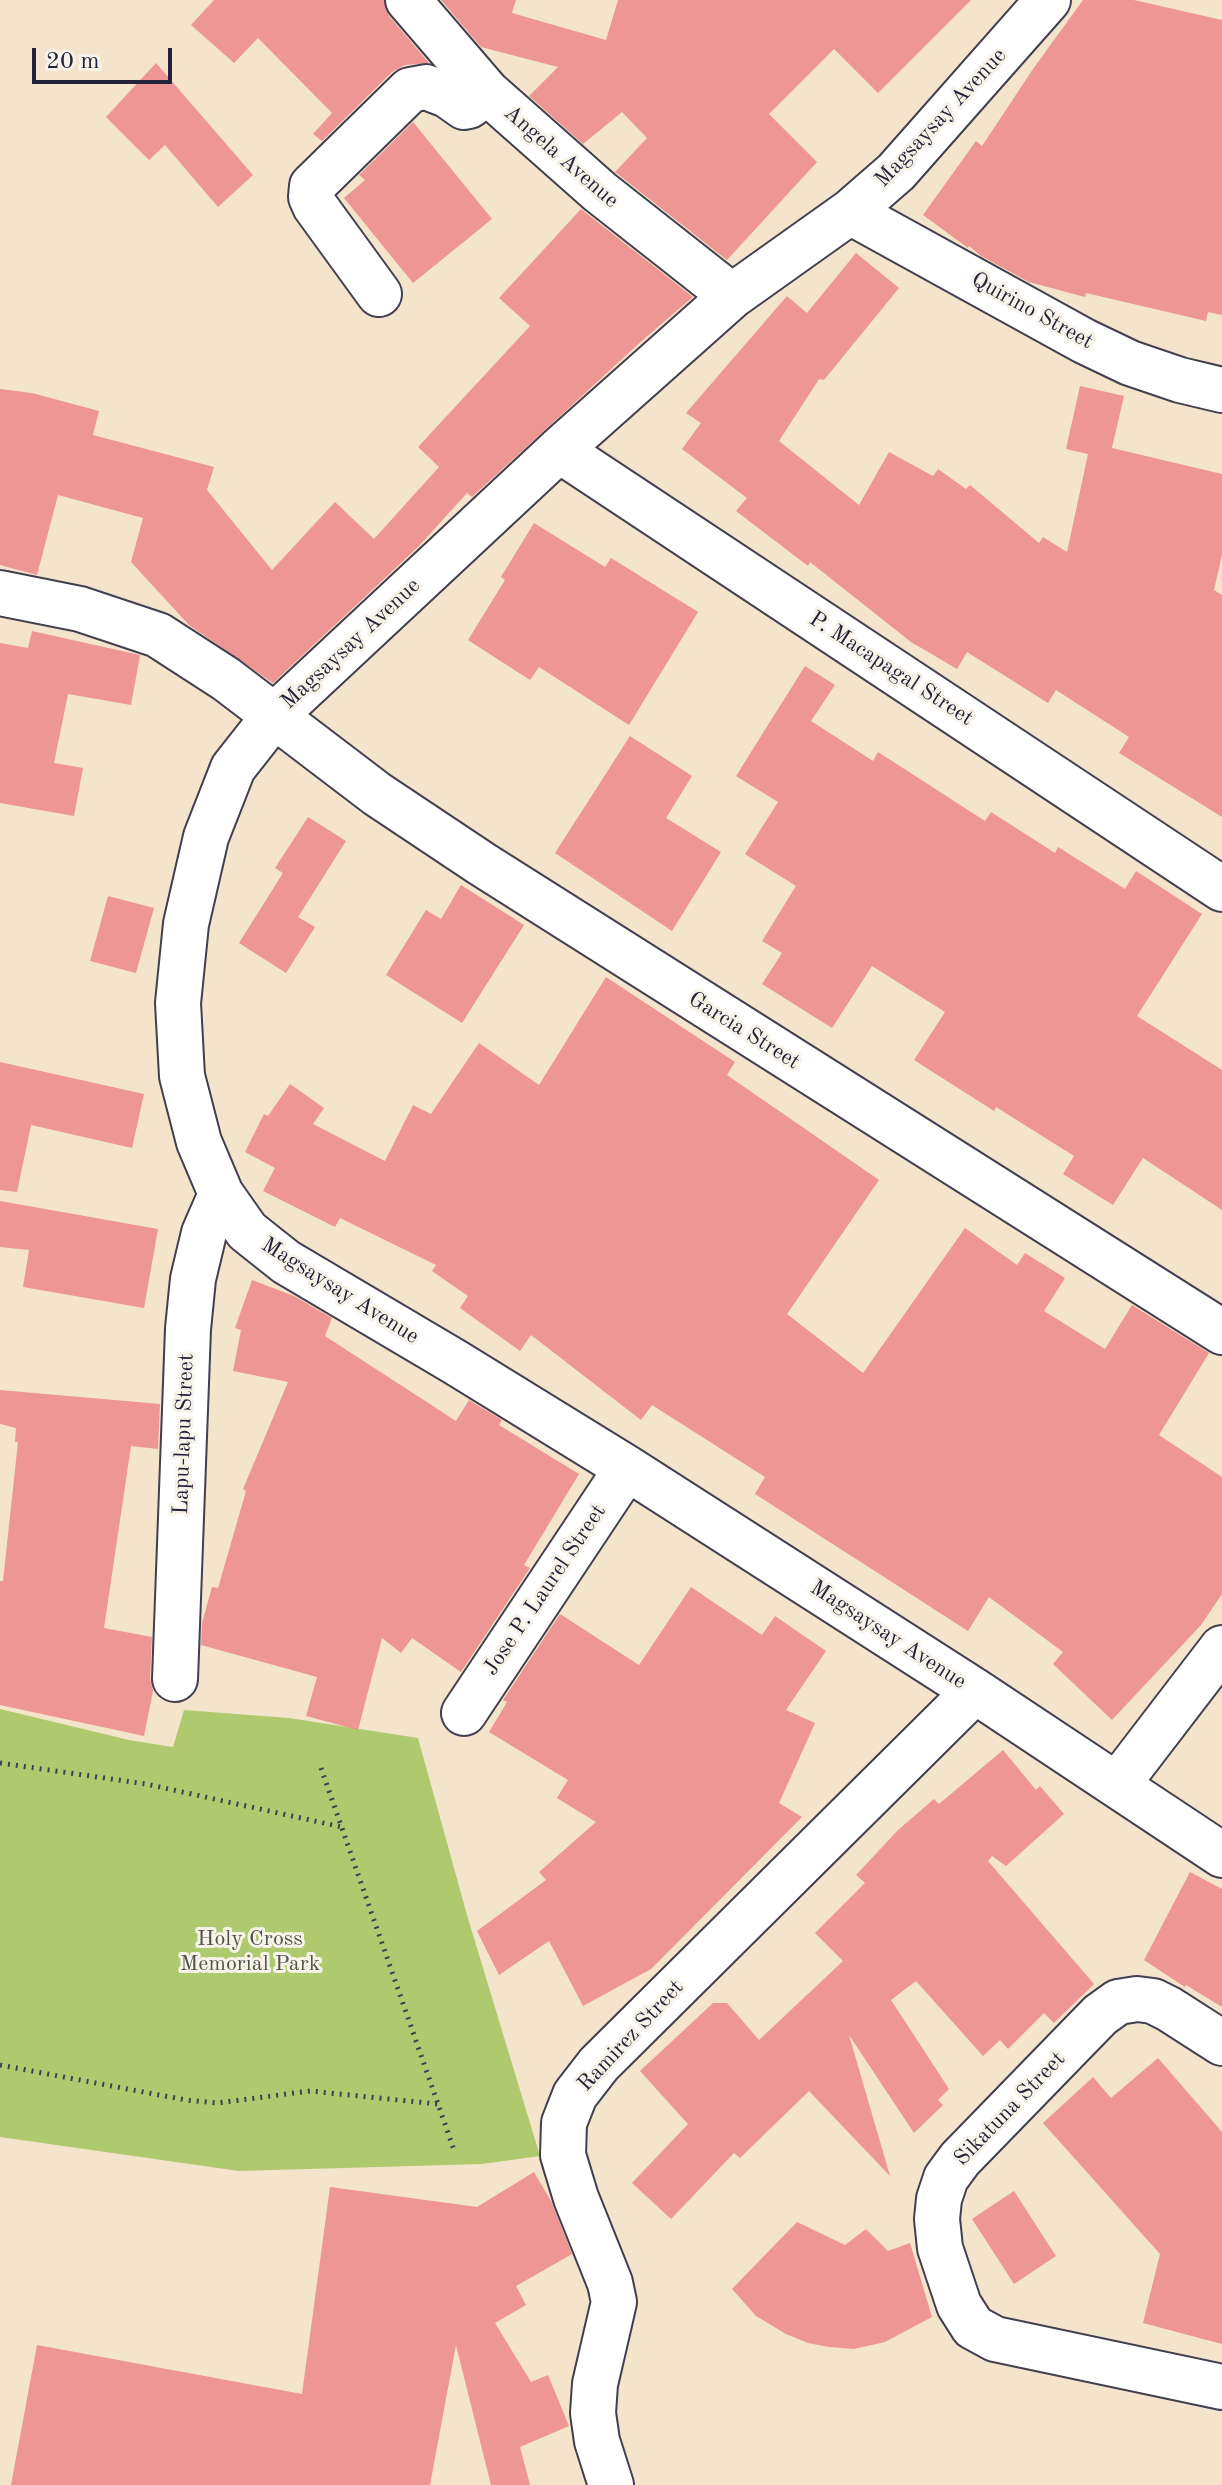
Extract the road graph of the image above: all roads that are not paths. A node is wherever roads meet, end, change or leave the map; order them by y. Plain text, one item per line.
1 (408, 0) edge
2 (1048, 0) edge
3 (487, 92) junction
4 (850, 212) junction
5 (379, 294) dead end
6 (732, 296) junction
7 (1222, 390) edge
8 (559, 450) junction
9 (0, 593) edge
10 (274, 716) junction
11 (1222, 889) edge
12 (221, 1194) junction
13 (1222, 1332) edge
14 (627, 1468) junction
15 (1222, 1648) edge
16 (175, 1679) dead end
17 (975, 1691) junction
18 (464, 1713) dead end
19 (1117, 1785) junction
20 (1222, 1855) edge
21 (1222, 2043) edge
22 (1222, 2387) edge
23 (611, 2485) edge

1 - 3 street, Angela Avenue
2 - 4 street, Magsaysay Avenue
3 - 5 street
3 - 6 street, Angela Avenue
4 - 6 street, Magsaysay Avenue
4 - 7 street, Quirino Street
6 - 8 street, Magsaysay Avenue
8 - 10 street, Magsaysay Avenue
8 - 11 street, P. Macapagal Street
9 - 10 street, Garcia Street
10 - 12 street, Magsaysay Avenue
10 - 13 street, Garcia Street
12 - 14 street, Magsaysay Avenue
12 - 16 street, Lapu-lapu Street
14 - 17 street, Magsaysay Avenue
14 - 18 street, Jose P. Laurel Street
15 - 19 street
17 - 19 street, Magsaysay Avenue
17 - 23 street, Ramirez Street
19 - 20 street, Magsaysay Avenue
21 - 22 street, Sikatuna Street

